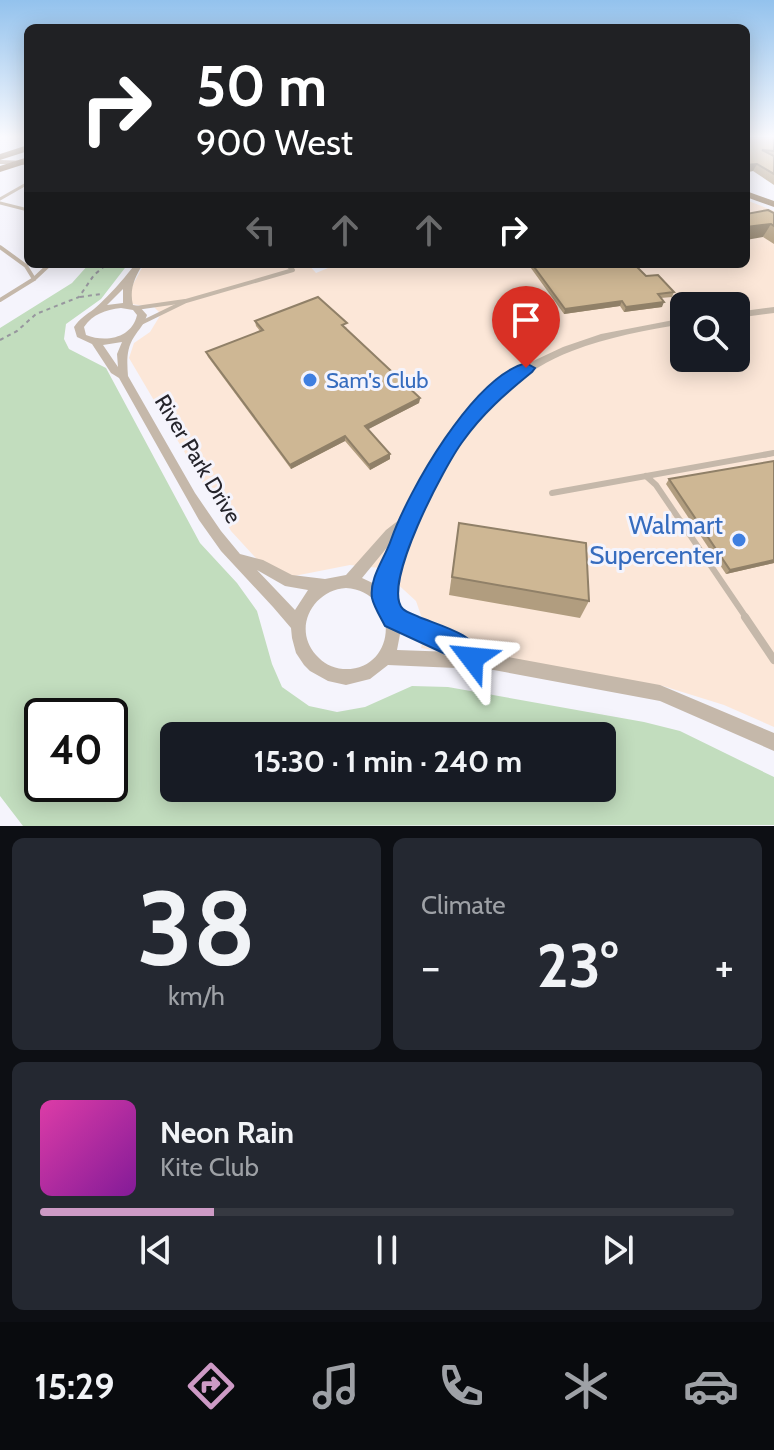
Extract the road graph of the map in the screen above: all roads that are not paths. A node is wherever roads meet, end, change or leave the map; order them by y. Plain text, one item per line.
1 (24, 186) edge
2 (750, 195) edge
3 (0, 201) edge
4 (774, 204) edge
5 (24, 209) edge
6 (0, 247) edge
7 (24, 265) edge
8 (27, 268) edge
9 (46, 268) edge
10 (136, 268) edge
11 (291, 268) edge
12 (132, 275) junction
13 (34, 279) junction
14 (0, 300) edge
15 (186, 301) junction
16 (132, 307) junction
17 (774, 310) edge
18 (95, 311) junction
19 (750, 313) edge
20 (141, 323) junction
21 (670, 324) edge
22 (130, 334) junction
23 (96, 342) junction
24 (123, 376) junction
25 (774, 453) edge
26 (645, 476) junction
27 (552, 493) dead end
28 (407, 521) junction
29 (240, 560) junction
30 (349, 581) junction
31 (326, 586) junction
32 (384, 597) junction
33 (394, 618) junction
34 (298, 625) junction
35 (384, 657) junction
36 (472, 658) junction
37 (774, 660) edge
38 (774, 742) edge

1 - 3 lane
2 - 4 main road
3 - 5 lane
6 - 7 lane
8 - 13 lane
9 - 13 lane
10 - 12 street
11 - 15 lane
12 - 16 street
12 - 18 street
13 - 14 lane
15 - 16 lane
15 - 20 lane
16 - 18 street
16 - 20 street
17 - 19 street
18 - 23 street, River Park Drive
20 - 22 street
21 - 28 street
22 - 23 street
22 - 24 street
23 - 24 street, River Park Drive
24 - 29 street, River Park Drive
25 - 26 lane
26 - 27 lane
26 - 37 lane
28 - 30 street
28 - 32 street
29 - 31 street, River Park Drive
29 - 34 street, River Park Drive
30 - 31 street
30 - 32 street
31 - 34 street
32 - 33 street
33 - 35 street
33 - 36 street
34 - 35 street
35 - 36 street
36 - 38 street

